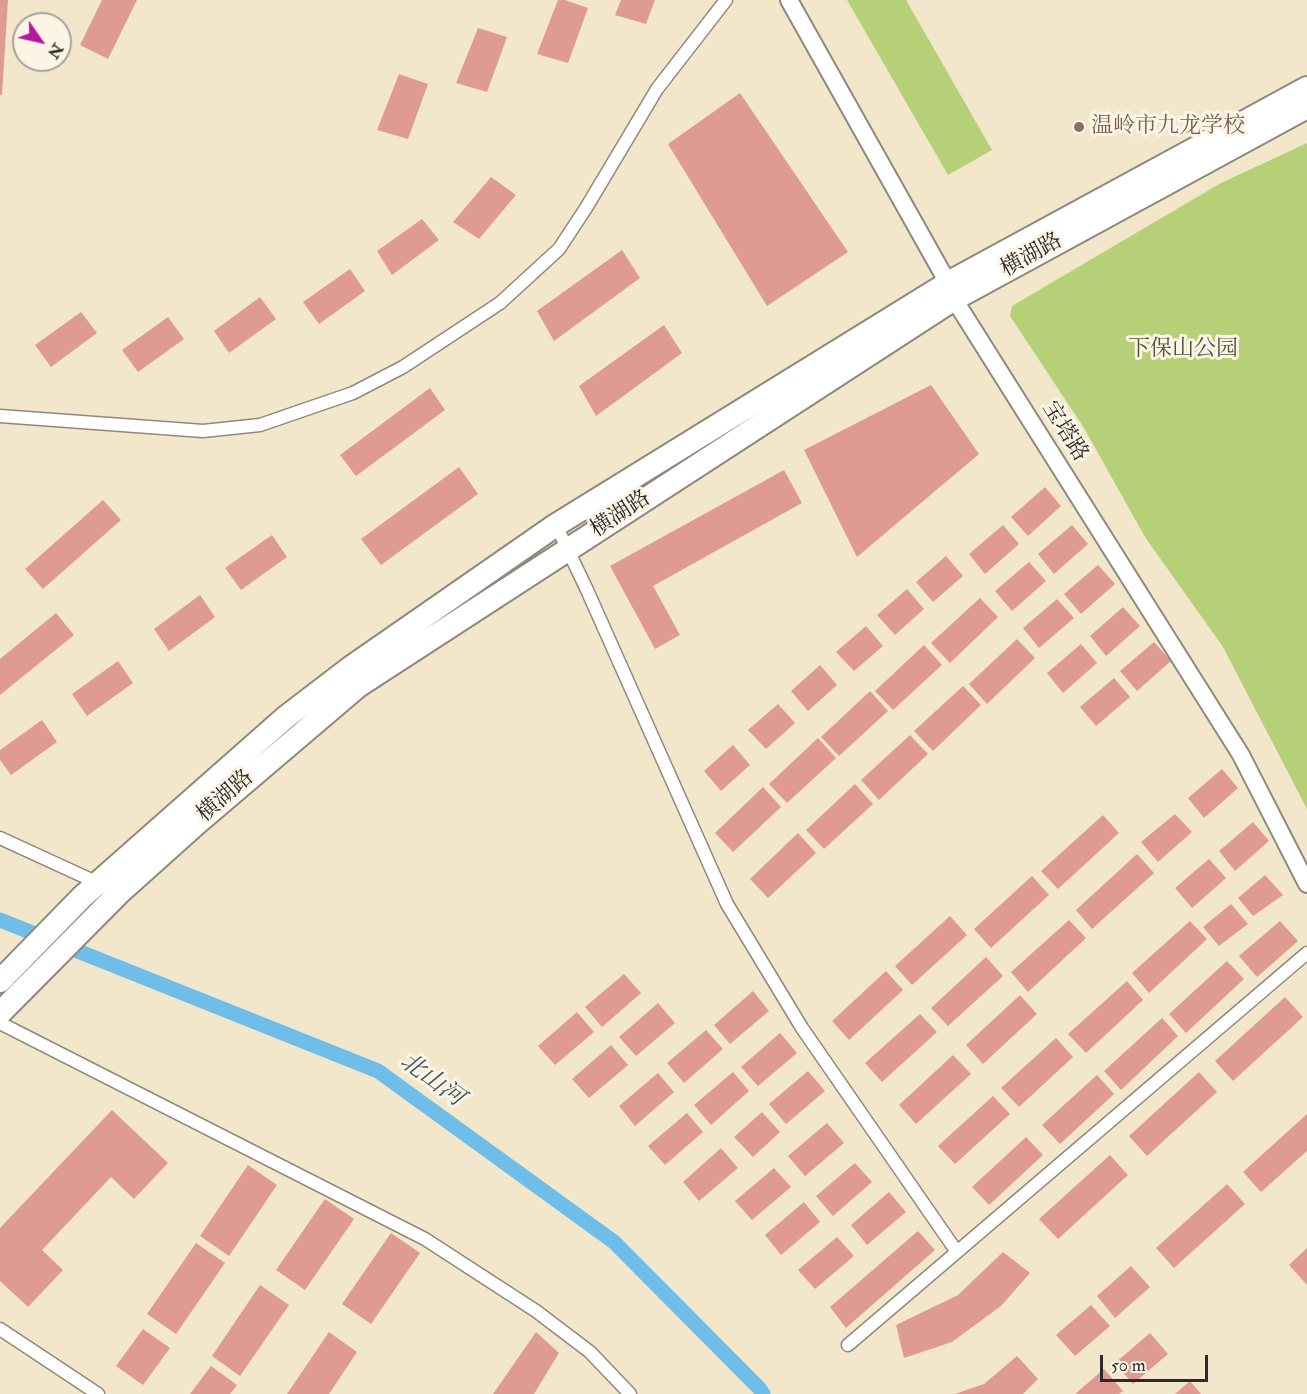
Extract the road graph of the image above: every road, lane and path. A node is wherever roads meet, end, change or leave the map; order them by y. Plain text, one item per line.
1 (726, 0) edge
2 (789, 0) edge
3 (1307, 88) edge
4 (1307, 106) edge
5 (951, 291) junction
6 (0, 416) edge
7 (556, 525) junction
8 (568, 550) junction
9 (0, 838) edge
10 (1307, 884) edge
11 (90, 890) junction
12 (1307, 953) edge
13 (0, 981) edge
14 (8, 1006) edge
15 (0, 1023) edge
16 (957, 1252) junction
17 (0, 1329) edge
18 (848, 1345) dead end
19 (98, 1394) edge
20 (630, 1394) edge

1 - 6 street
2 - 5 street, 宝塔路
3 - 5 highway, 横湖路
4 - 5 highway, 横湖路
5 - 7 highway, 横湖路
5 - 8 highway, 横湖路
5 - 10 street, 宝塔路
7 - 8 street
7 - 11 highway, 横湖路
8 - 14 highway, 横湖路
8 - 16 street
9 - 11 street
11 - 13 highway, 横湖路
12 - 16 street
15 - 20 street
16 - 18 street
17 - 19 street

